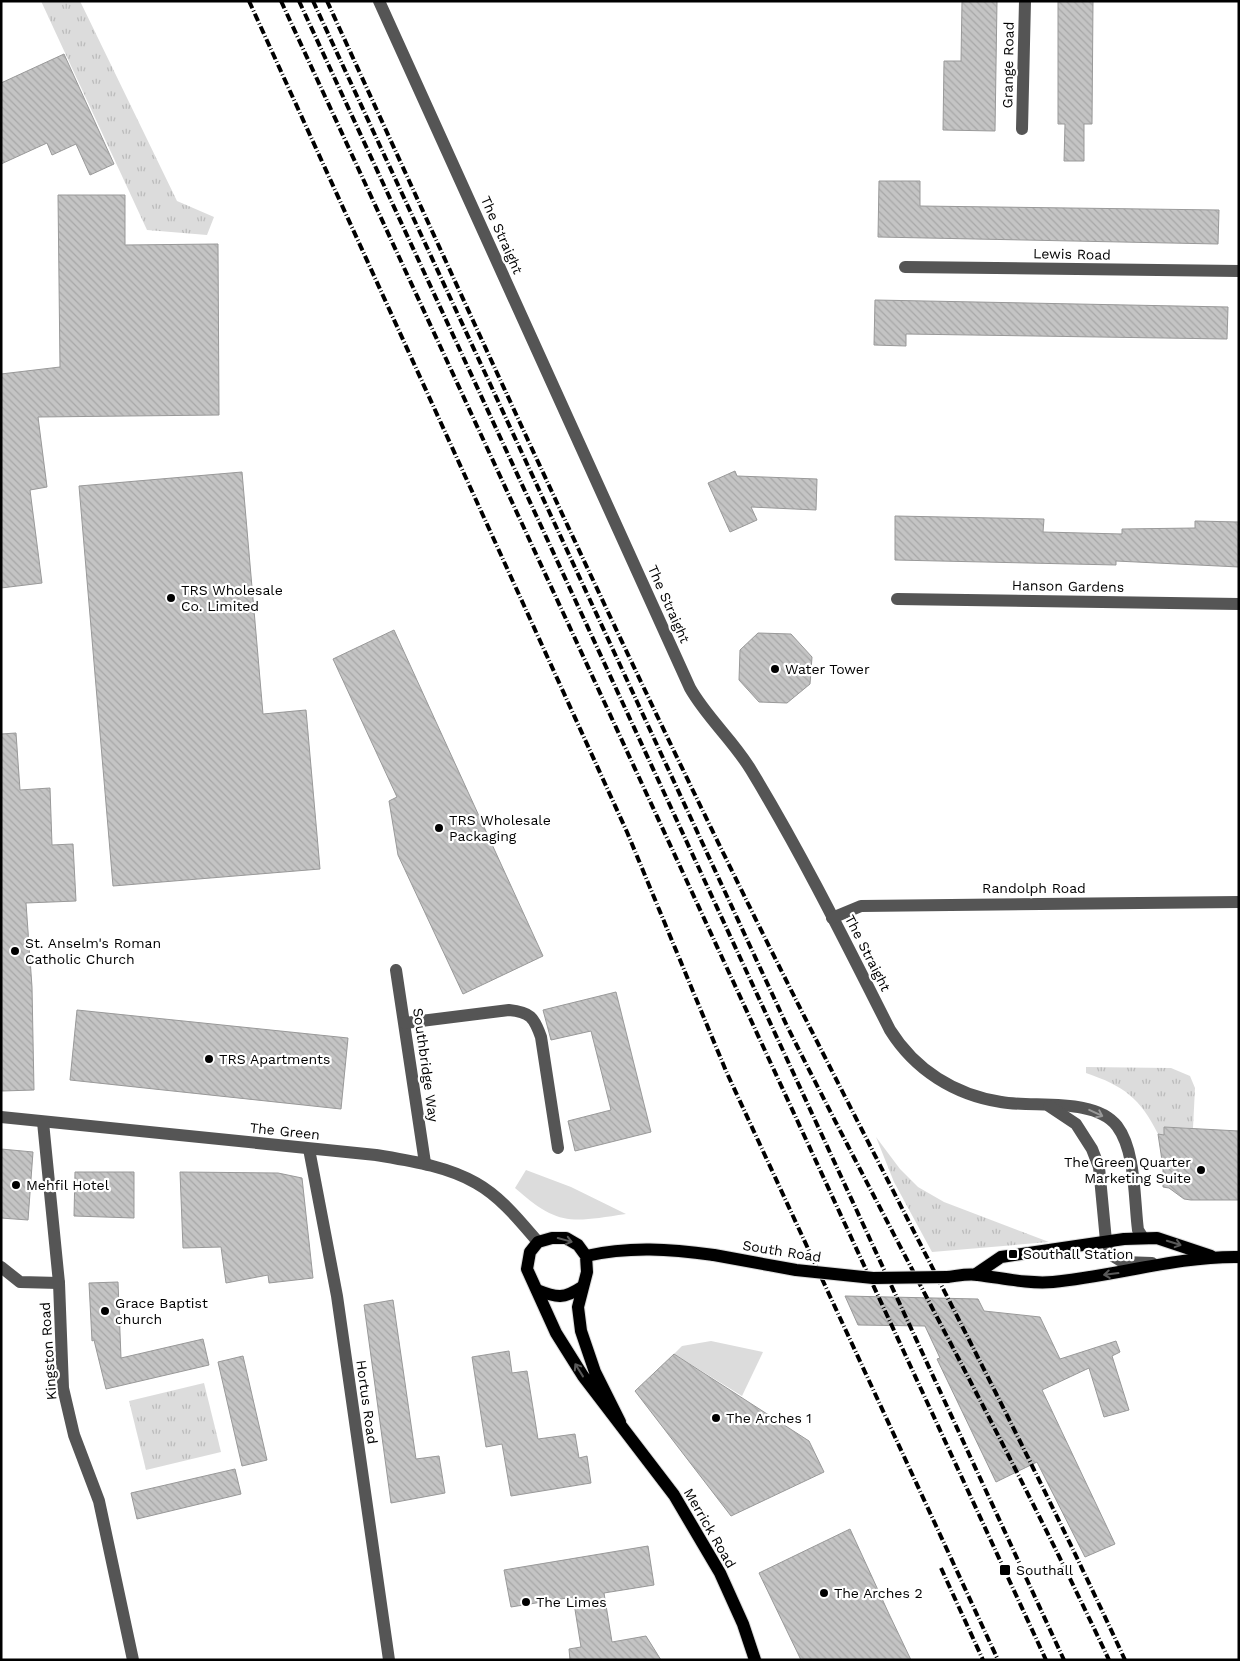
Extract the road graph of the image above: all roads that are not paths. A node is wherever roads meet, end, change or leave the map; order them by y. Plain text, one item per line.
1 (379, 1) edge
2 (1025, 1) edge
3 (1022, 129) dead end
4 (905, 267) dead end
5 (1239, 271) edge
6 (897, 599) dead end
7 (1239, 604) edge
8 (1239, 902) edge
9 (832, 918) junction
10 (396, 970) dead end
11 (405, 1023) junction
12 (1049, 1106) junction
13 (1, 1117) edge
14 (43, 1122) junction
15 (558, 1148) dead end
16 (309, 1149) junction
17 (425, 1163) junction
18 (1143, 1238) junction
19 (1106, 1241) junction
20 (538, 1242) junction
21 (586, 1256) junction
22 (1211, 1256) junction
23 (1239, 1256) edge
24 (1167, 1264) junction
25 (1, 1267) edge
26 (976, 1274) junction
27 (59, 1283) junction
28 (582, 1287) junction
29 (537, 1290) junction
30 (620, 1422) junction
31 (133, 1660) edge
32 (389, 1660) edge
33 (755, 1660) edge

1 - 9 street, The Straight
2 - 3 street, Grange Road
4 - 5 street, Lewis Road
6 - 7 street, Hanson Gardens
8 - 9 street, Randolph Road
9 - 12 street, The Straight
10 - 11 street, Southbridge Way
11 - 15 street
11 - 17 street, Southbridge Way
12 -> 18 street, The Straight
12 - 19 street, The Straight
13 - 14 street, The Green
14 - 16 street, The Green
14 - 27 street, Kingston Road
16 - 17 street, The Green
16 - 32 street, Hortus Road
17 - 20 street, The Green
18 - 19 main road, South Road
18 -> 22 main road, South Road
19 - 24 street
19 - 26 main road, South Road
20 -> 21 main road
20 - 29 main road
21 - 26 main road, South Road, bridge
21 - 28 main road
22 - 23 main road, South Road
22 - 24 main road, South Road
24 -> 26 main road, South Road
25 - 27 street
27 - 31 street, Kingston Road
28 - 29 main road
28 - 30 main road, Merrick Road
30 -> 29 main road, Merrick Road
30 - 33 main road, Merrick Road

